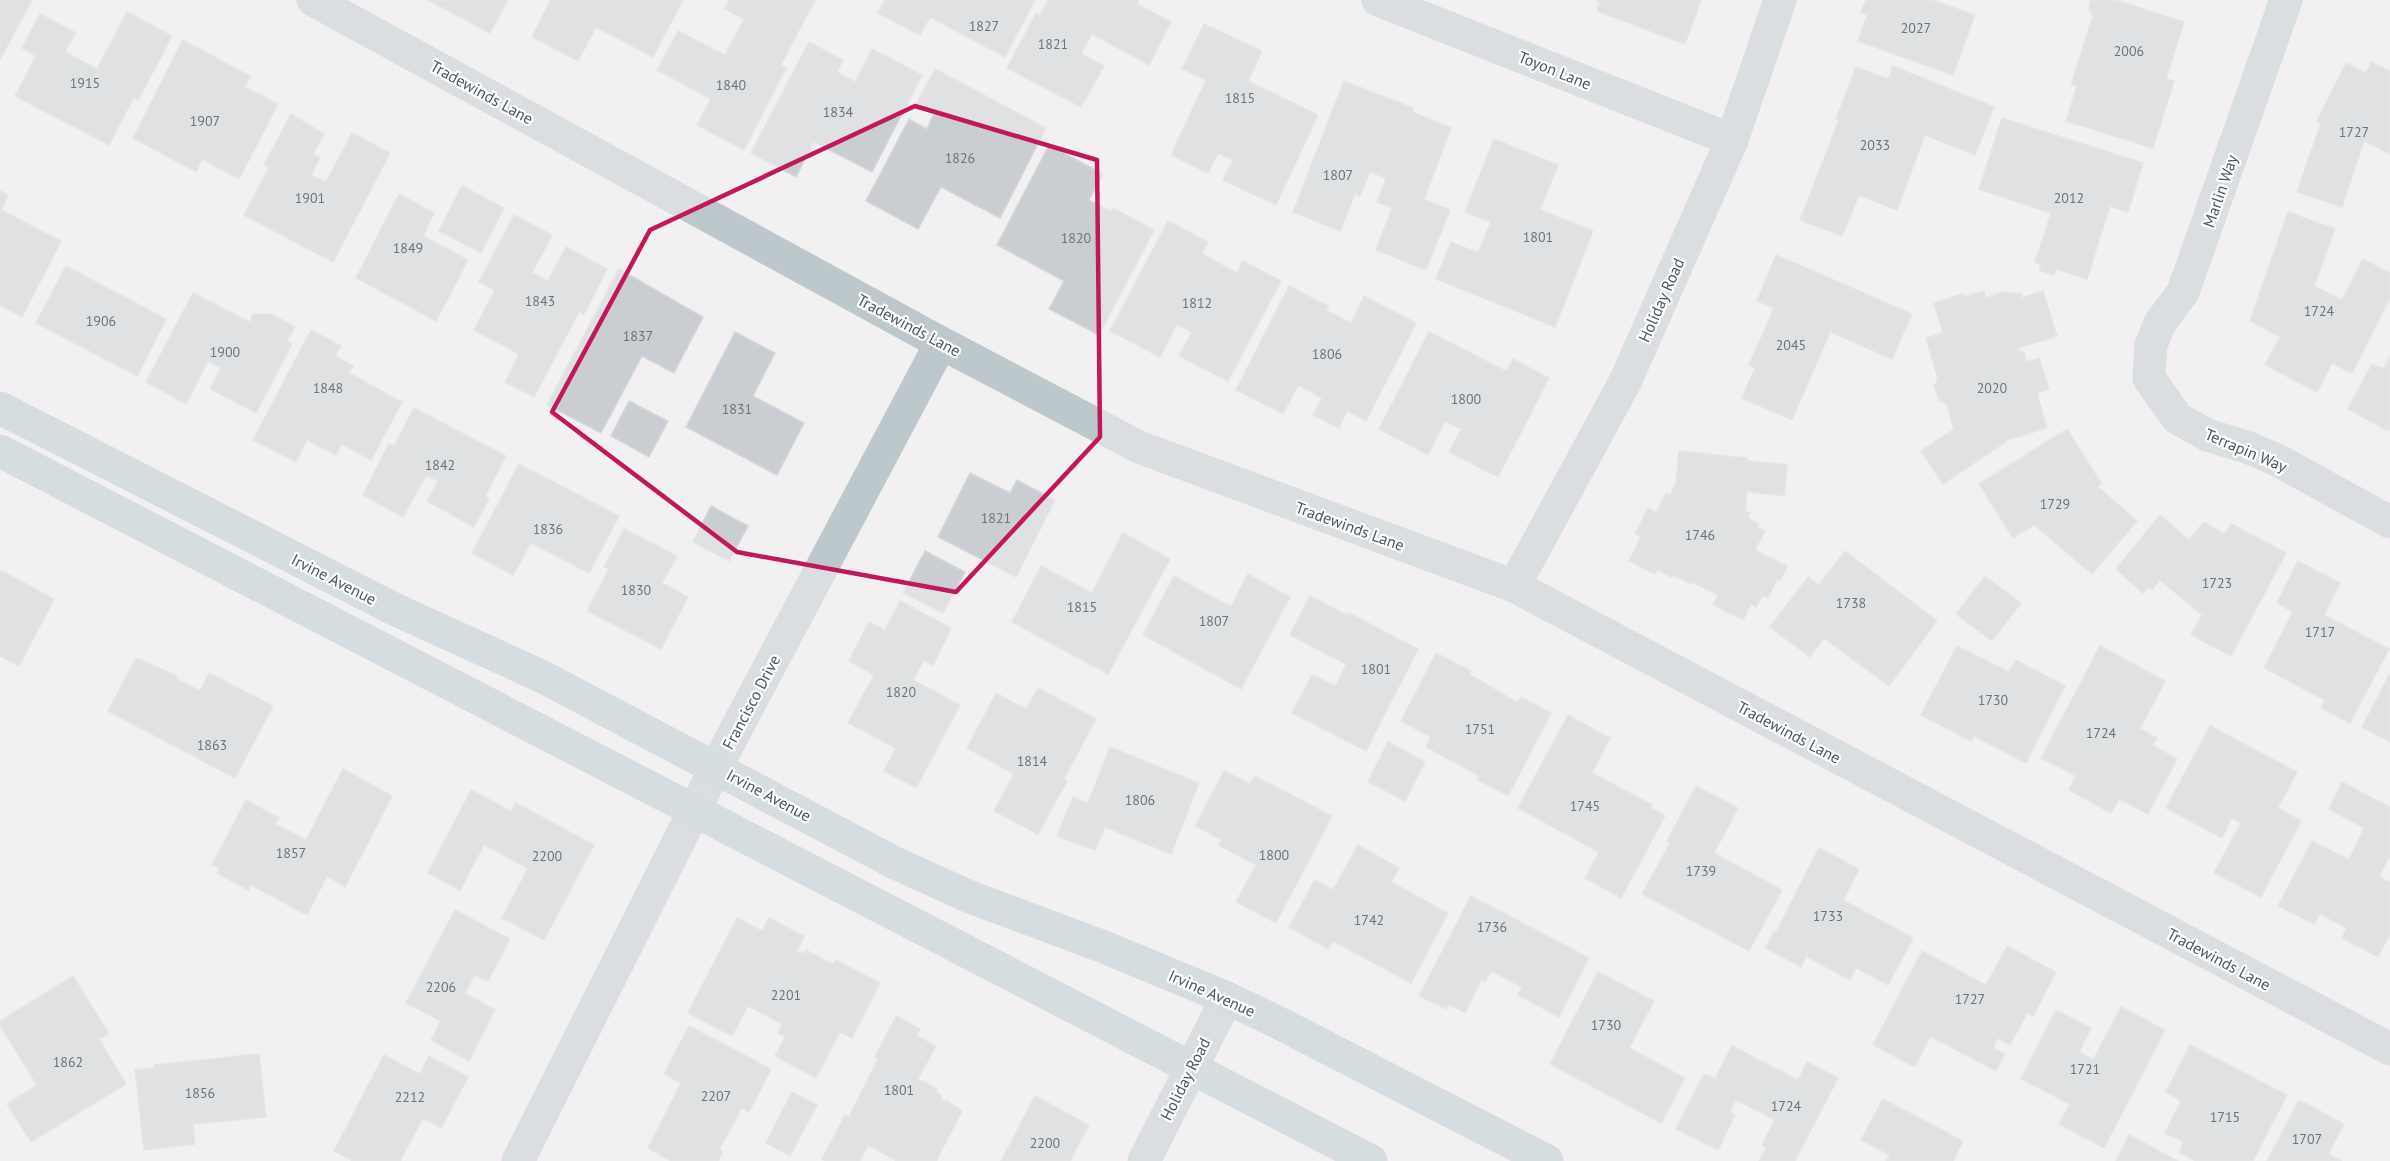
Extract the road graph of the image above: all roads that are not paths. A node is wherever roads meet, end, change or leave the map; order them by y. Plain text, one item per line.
1 (312, 0) edge
2 (1378, 0) edge
3 (1780, 0) edge
4 (2286, 0) edge
5 (1732, 140) junction
6 (941, 343) junction
7 (2149, 378) joint
8 (0, 408) edge
9 (0, 451) edge
10 (2390, 522) edge
11 (1514, 586) junction
12 (716, 767) junction
13 (694, 811) junction
14 (1227, 998) junction
15 (2390, 1049) edge
16 (1191, 1068) junction
17 (518, 1161) edge
18 (1144, 1161) edge
19 (1371, 1161) edge
20 (1547, 1161) edge

1 - 6 street, Tradewinds Lane
2 - 5 street, Toyon Lane
3 - 5 street, Holiday Road
4 - 7 street, Marlin Way
5 - 11 street, Holiday Road
6 - 11 street, Tradewinds Lane
6 - 12 street, Francisco Drive
7 - 10 street, Terrapin Way
8 - 12 main road, Irvine Avenue
9 - 13 main road
11 - 15 street, Tradewinds Lane
12 - 13 street, Francisco Drive
12 - 14 main road, Irvine Avenue
13 - 16 main road
13 - 17 street, Francisco Drive
14 - 16 street, Holiday Road
14 - 20 main road, Irvine Avenue
16 - 18 street, Holiday Road
16 - 19 main road

